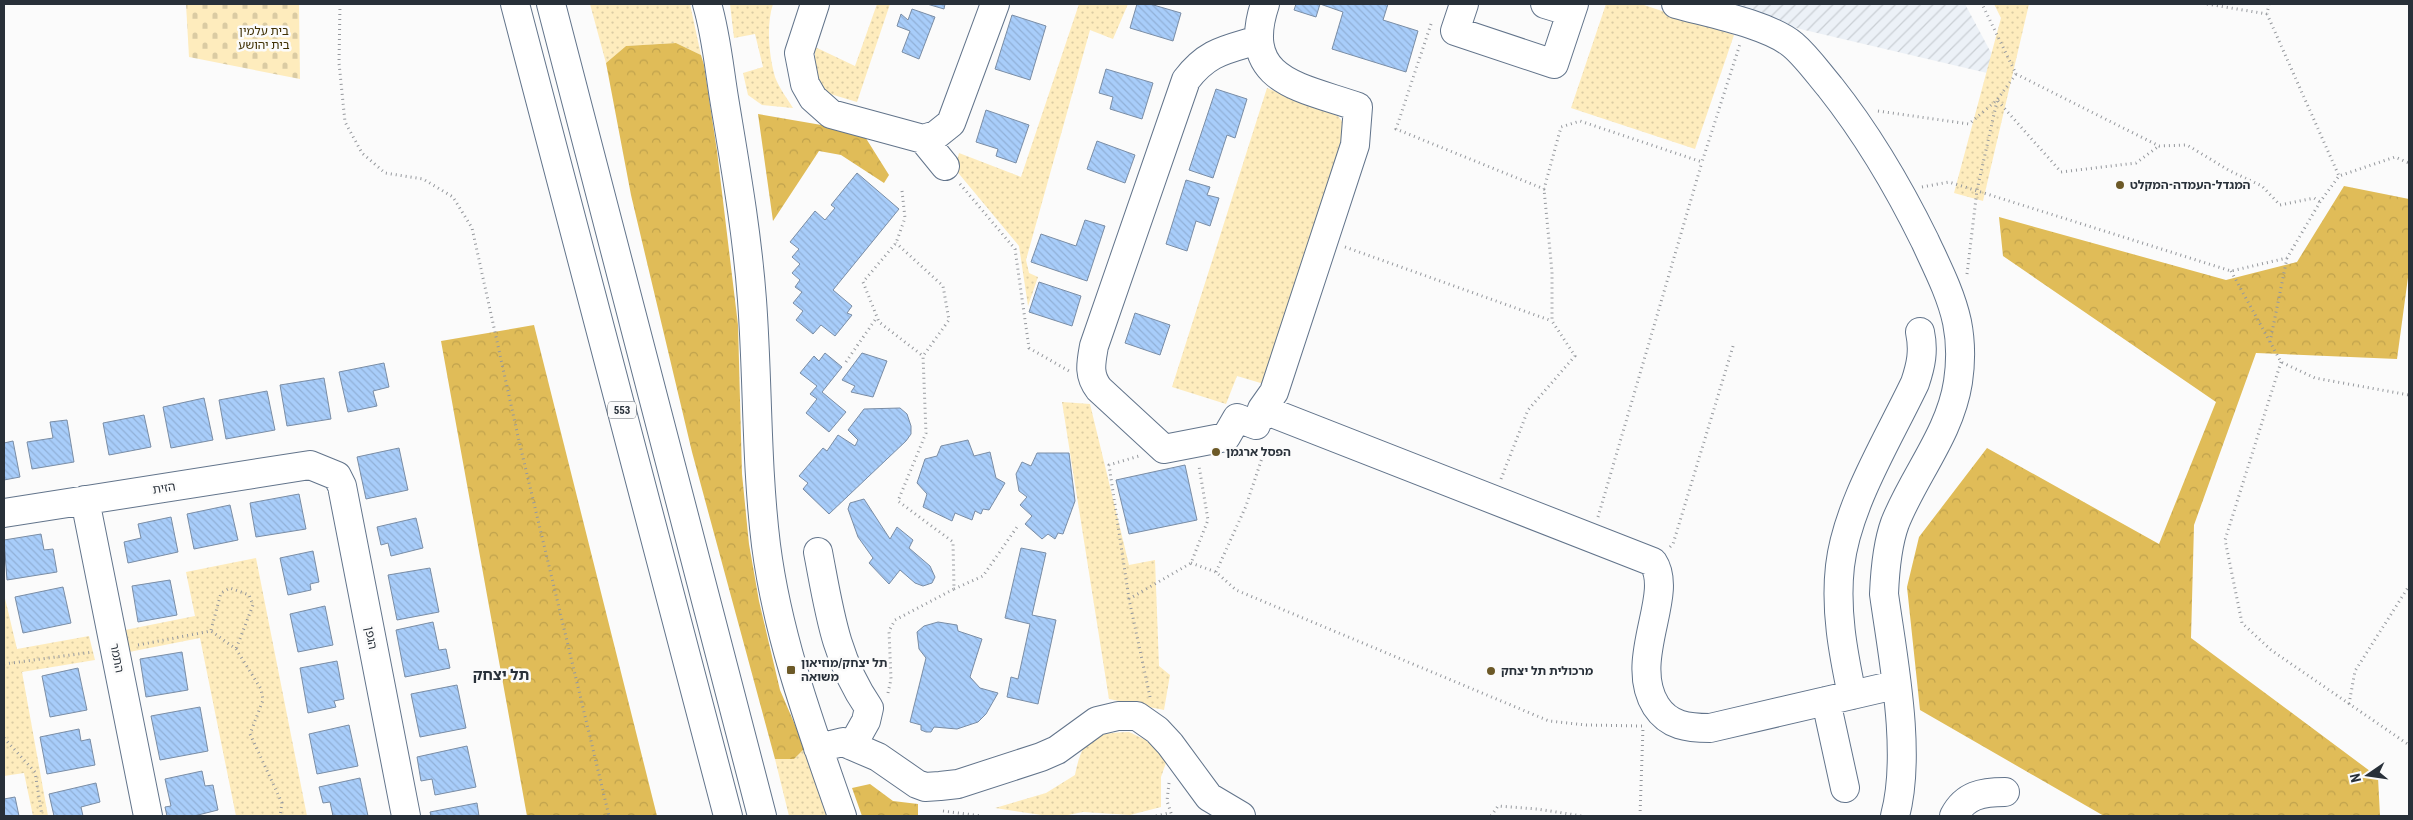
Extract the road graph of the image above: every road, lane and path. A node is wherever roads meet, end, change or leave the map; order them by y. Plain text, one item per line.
1 (340, 4) edge
2 (515, 4) edge
3 (551, 4) edge
4 (815, 4) edge
5 (995, 4) edge
6 (1265, 4) edge
7 (1464, 4) edge
8 (1545, 4) edge
9 (1676, 4) edge
10 (1982, 4) edge
11 (2207, 4) edge
12 (2269, 4) edge
13 (708, 5) edge
14 (1573, 8) edge
15 (2267, 14) junction
16 (1432, 22) dead end
17 (1746, 24) junction
18 (1258, 40) junction
19 (2016, 74) junction
20 (1997, 100) junction
21 (1845, 106) junction
22 (923, 139) junction
23 (2159, 146) junction
24 (1702, 162) junction
25 (2409, 164) edge
26 (945, 166) joint
27 (2338, 176) junction
28 (1544, 189) junction
29 (1977, 190) junction
30 (902, 191) dead end
31 (1900, 191) junction
32 (2320, 202) junction
33 (1325, 239) junction
34 (896, 243) junction
35 (2288, 258) junction
36 (2231, 271) junction
37 (1967, 275) dead end
38 (877, 317) junction
39 (1552, 320) junction
40 (1920, 332) dead end
41 (2270, 342) junction
42 (1734, 343) dead end
43 (923, 356) junction
44 (846, 362) dead end
45 (2281, 362) junction
46 (1098, 389) junction
47 (2409, 394) edge
48 (1259, 417) junction
49 (1195, 443) junction
50 (1164, 449) junction
51 (324, 469) joint
52 (1493, 499) junction
53 (86, 500) junction
54 (4, 512) edge
55 (1017, 527) dead end
56 (1592, 539) junction
57 (818, 552) dead end
58 (1653, 562) junction
59 (1191, 563) junction
60 (1216, 572) junction
61 (2409, 586) edge
62 (954, 589) junction
63 (1129, 599) junction
64 (211, 631) junction
65 (115, 649) junction
66 (236, 649) junction
67 (4, 664) edge
68 (1895, 685) junction
69 (887, 698) dead end
70 (1651, 698) junction
71 (1839, 698) junction
72 (2349, 704) junction
73 (1643, 726) junction
74 (1157, 730) junction
75 (4, 738) edge
76 (2409, 745) edge
77 (852, 746) junction
78 (818, 748) junction
79 (1845, 788) dead end
80 (2005, 792) dead end
81 (1169, 813) dead end
82 (42, 816) edge
83 (148, 816) edge
84 (280, 816) edge
85 (406, 816) edge
86 (609, 816) edge
87 (728, 816) edge
88 (762, 816) edge
89 (842, 816) edge
90 (1156, 816) edge
91 (1241, 816) edge
92 (1491, 816) edge
93 (1582, 816) edge
94 (1640, 816) edge
95 (1895, 816) edge
96 (1954, 816) edge

1 - 86 path
2 - 87 street, 553
3 - 88 street, 553
4 - 22 street
5 - 22 street
6 - 18 street
7 - 14 street
8 - 14 street
9 - 17 street
10 - 19 path
11 - 15 path
12 - 15 path
13 - 78 street
15 - 27 path
16 - 28 path
17 - 21 street
17 - 24 path
18 - 33 street
18 - 46 street
19 - 20 path
19 - 23 path
20 - 21 path
20 - 23 path
20 - 29 path
21 - 31 street
22 - 26 street
23 - 32 path
24 - 28 path
24 - 56 path
25 - 27 path
26 - 46 path
27 - 32 path
28 - 39 path
29 - 31 path
29 - 36 path
29 - 37 path
30 - 34 path
31 - 68 street
32 - 35 path
33 - 39 path
33 - 48 street
34 - 38 path
34 - 43 path
35 - 36 path
35 - 41 path
36 - 41 path
38 - 43 path
38 - 44 path
39 - 52 path
40 - 71 street
41 - 45 path
42 - 58 path
43 - 62 path
45 - 47 path
45 - 72 path
46 - 50 street
48 - 49 street
48 - 52 street
48 - 60 path
49 - 50 street
49 - 59 path
50 - 63 path
51 - 53 street, הזית
51 - 85 street, הגפן
52 - 56 street
53 - 54 street, הזית
53 - 65 street, התמר
55 - 62 path
56 - 58 street
57 - 77 street
58 - 70 street
59 - 60 path
59 - 63 path
60 - 73 path
61 - 72 path
62 - 69 path
63 - 74 path
64 - 65 path
64 - 66 path
64 - 66 path
65 - 67 path
65 - 83 street, התמר
66 - 84 path
68 - 71 street
68 - 95 street
70 - 71 street
70 - 73 path
71 - 79 street
72 - 76 path
73 - 94 path
74 - 77 street
74 - 91 street
75 - 82 path
77 - 78 street
78 - 89 street
80 - 96 street
81 - 90 path
92 - 93 path

